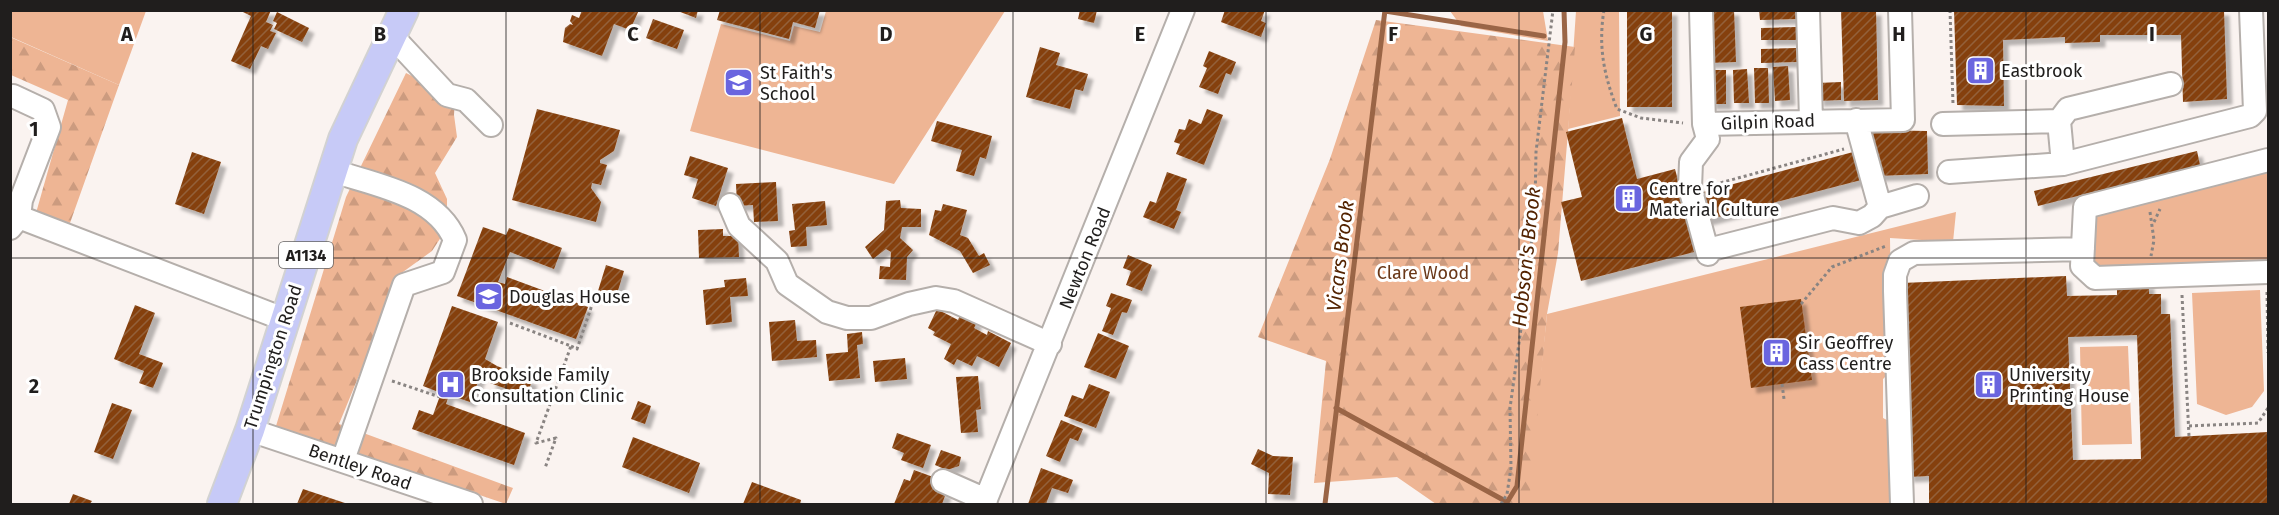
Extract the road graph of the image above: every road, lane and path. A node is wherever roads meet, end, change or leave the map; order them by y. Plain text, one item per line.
1 (404, 10) edge
2 (1183, 10) edge
3 (1553, 10) edge
4 (1604, 10) edge
5 (1701, 10) edge
6 (1808, 10) edge
7 (1900, 10) edge
8 (1950, 10) edge
9 (2252, 10) edge
10 (392, 36) junction
11 (2171, 84) dead end
12 (13, 96) dead end
13 (1953, 104) dead end
14 (1856, 120) junction
15 (1811, 121) junction
16 (2059, 122) junction
17 (1943, 124) dead end
18 (491, 125) dead end
19 (1704, 134) junction
20 (1839, 143) dead end
21 (1862, 144) junction
22 (2268, 160) edge
23 (2063, 164) junction
24 (333, 171) junction
25 (1949, 172) dead end
26 (1701, 189) dead end
27 (2144, 192) junction
28 (1917, 196) dead end
29 (730, 205) dead end
30 (1880, 207) junction
31 (15, 222) edge
32 (1886, 246) dead end
33 (2083, 249) junction
34 (2181, 275) junction
35 (2146, 276) junction
36 (2267, 278) edge
37 (596, 296) dead end
38 (1801, 304) dead end
39 (286, 320) junction
40 (510, 323) dead end
41 (1050, 344) junction
42 (571, 346) junction
43 (2268, 353) edge
44 (373, 374) junction
45 (1782, 384) dead end
46 (440, 398) dead end
47 (1784, 399) dead end
48 (2268, 408) edge
49 (2189, 426) junction
50 (250, 430) junction
51 (2189, 436) dead end
52 (342, 460) junction
53 (545, 468) dead end
54 (943, 481) dead end
55 (985, 502) edge
56 (222, 504) edge
57 (471, 504) edge
58 (1501, 504) edge
59 (1902, 504) edge

1 - 10 main road, Trumpington Road / A1134
2 - 41 street, Newton Road
3 - 58 path
4 - 19 path
5 - 19 street
6 - 15 street
7 - 14 street, Gilpin Road
8 - 13 path
9 - 23 street
10 - 18 street
10 - 24 main road, Trumpington Road / A1134
11 - 16 street
12 - 31 street
14 - 15 street, Gilpin Road
14 - 21 street
15 - 19 street, Gilpin Road
16 - 17 street
16 - 23 street
19 - 30 street
20 - 21 path
21 - 26 path
21 - 30 street
22 - 27 street
23 - 25 street
24 - 39 main road, Trumpington Road / A1134
24 - 44 street
27 - 33 street
27 - 35 path
28 - 30 street
29 - 41 street
31 - 39 street
32 - 38 path
33 - 35 street
33 - 59 street
34 - 35 street
34 - 36 street
34 - 49 path
36 - 43 path
37 - 42 path
39 - 50 main road, Trumpington Road / A1134
40 - 42 path
41 - 55 street, Newton Road
42 - 53 path
44 - 46 path
44 - 52 street
45 - 47 path
48 - 49 path
49 - 51 path
50 - 52 street, Bentley Road
50 - 56 main road, Trumpington Road / A1134
52 - 57 street, Bentley Road
54 - 55 street

